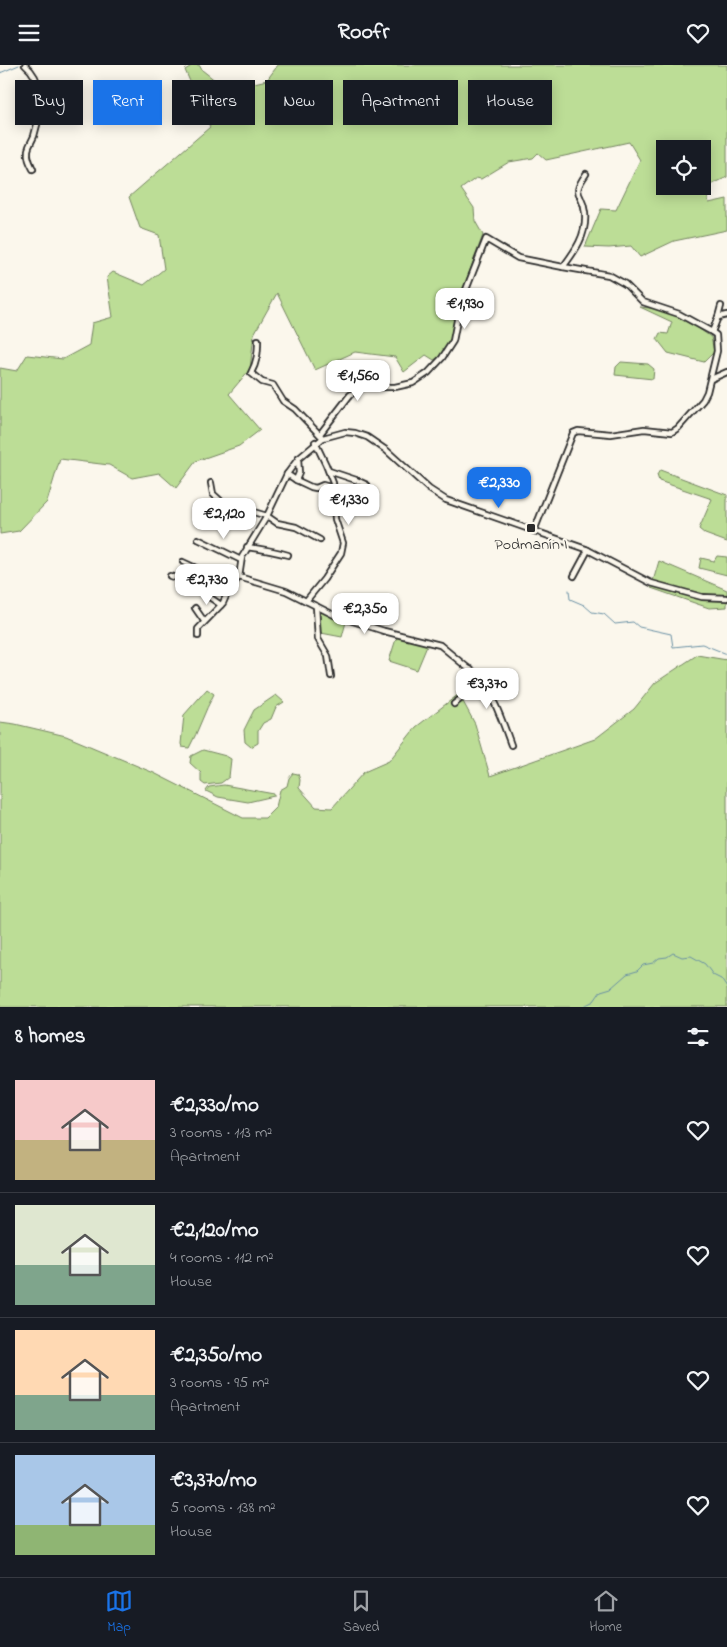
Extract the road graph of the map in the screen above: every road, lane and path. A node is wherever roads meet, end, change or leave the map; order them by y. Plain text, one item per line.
1 (25, 65) edge
2 (33, 169) dead end
3 (586, 174) dead end
4 (563, 267) junction
5 (720, 306) dead end
6 (727, 315) edge
7 (718, 317) junction
8 (712, 332) junction
9 (258, 340) dead end
10 (727, 372) edge
11 (711, 379) junction
12 (321, 436) junction
13 (316, 442) junction
14 (298, 459) junction
15 (329, 471) junction
16 (286, 474) junction
17 (296, 480) junction
18 (211, 483) dead end
19 (368, 485) dead end
20 (334, 488) junction
21 (267, 516) junction
22 (534, 531) junction
23 (198, 539) dead end
24 (320, 540) dead end
25 (247, 547) junction
26 (588, 550) junction
27 (288, 555) dead end
28 (241, 560) junction
29 (183, 562) dead end
30 (170, 576) dead end
31 (574, 576) dead end
32 (239, 577) junction
33 (232, 585) junction
34 (727, 598) edge
35 (306, 601) junction
36 (221, 605) junction
37 (316, 606) junction
38 (195, 608) dead end
39 (204, 621) junction
40 (198, 636) dead end
41 (469, 669) junction
42 (331, 676) dead end
43 (454, 705) dead end
44 (512, 745) dead end

1 - 2 street
3 - 4 street
4 - 8 street
4 - 12 street
5 - 7 street
6 - 7 street
7 - 8 street
8 - 11 street
9 - 12 street
10 - 11 street
11 - 22 street
12 - 13 street
12 - 22 street
13 - 14 street
13 - 15 street
14 - 16 street
14 - 17 street
15 - 19 street
15 - 20 street
16 - 17 street
16 - 21 street
17 - 20 street
18 - 21 street
20 - 35 street
21 - 24 street
21 - 25 street
22 - 26 street
23 - 28 street
25 - 27 street
25 - 28 street
26 - 31 street
26 - 34 street
28 - 32 street
29 - 33 street
30 - 36 street
32 - 33 street
32 - 35 street
33 - 36 street
35 - 37 street
36 - 39 street
37 - 41 street
37 - 42 street
38 - 39 street
39 - 40 street
41 - 43 street
41 - 44 street

